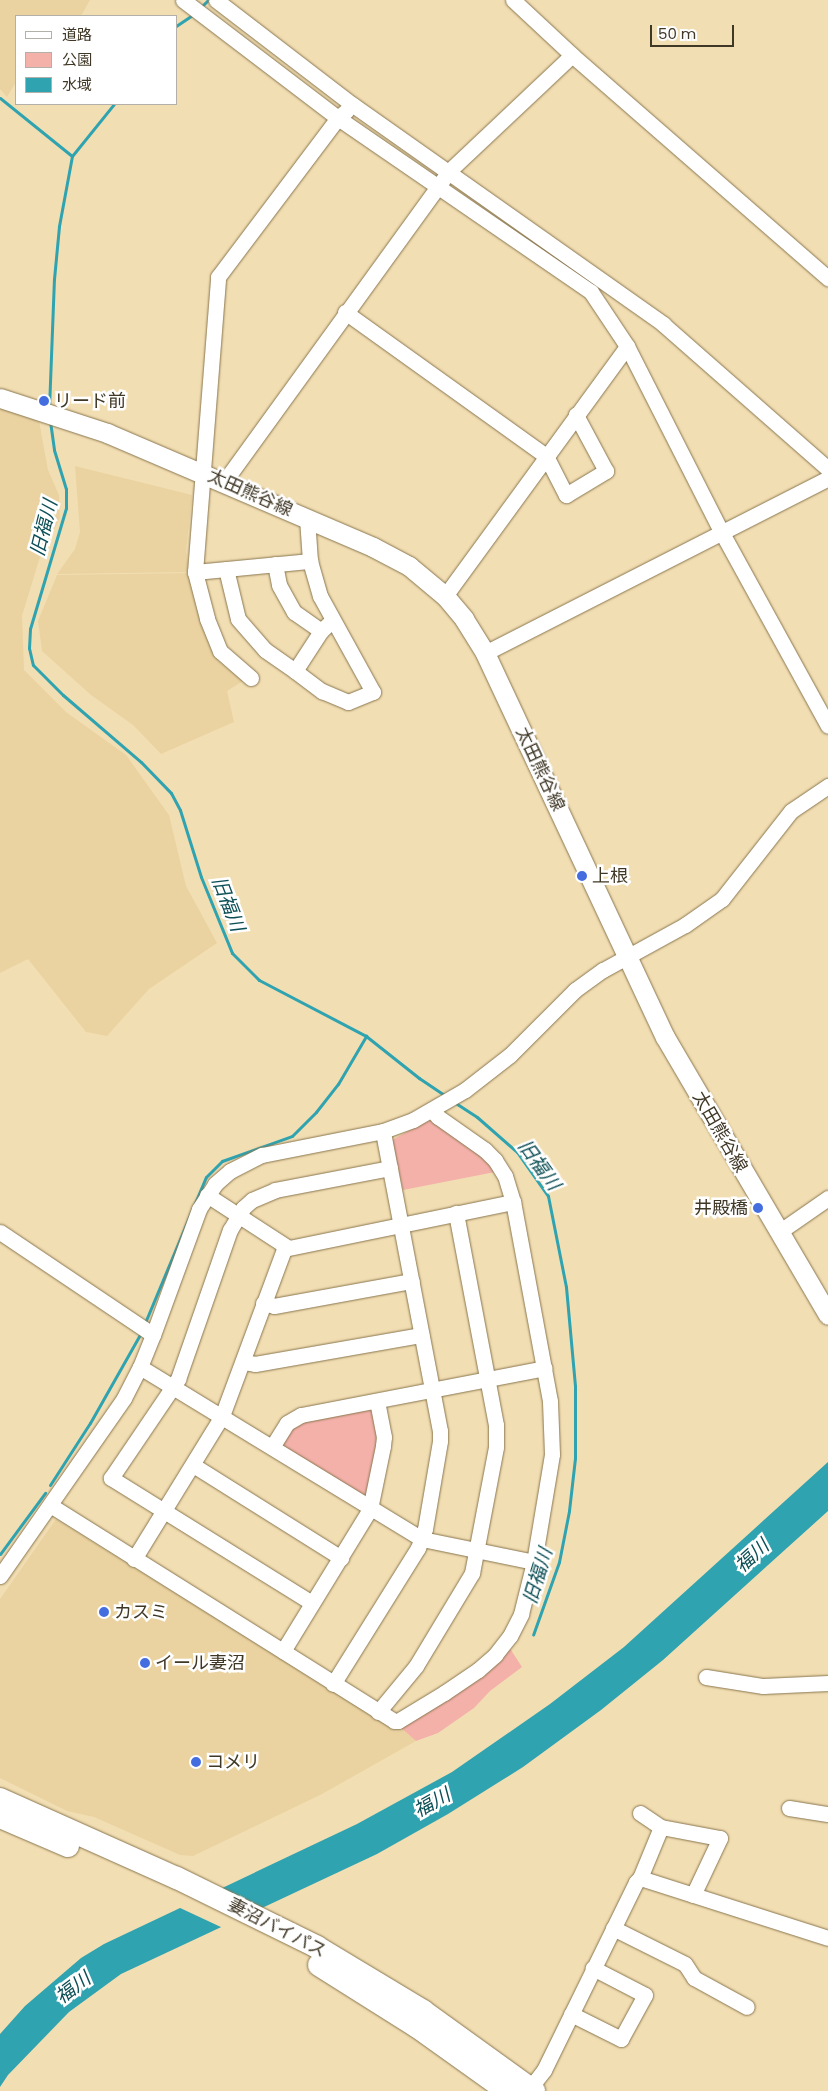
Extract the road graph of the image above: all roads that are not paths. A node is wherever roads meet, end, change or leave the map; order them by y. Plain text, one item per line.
1 (216, 0) edge
2 (513, 0) edge
3 (185, 1) edge
4 (572, 55) junction
5 (353, 105) junction
6 (338, 118) junction
7 (448, 172) junction
8 (437, 187) junction
9 (828, 278) edge
10 (345, 312) junction
11 (626, 346) junction
12 (0, 398) edge
13 (576, 415) junction
14 (546, 456) junction
15 (828, 469) edge
16 (202, 472) junction
17 (828, 478) edge
18 (224, 482) junction
19 (307, 518) junction
20 (722, 533) junction
21 (310, 561) junction
22 (275, 564) junction
23 (226, 569) junction
24 (195, 572) junction
25 (445, 596) junction
26 (334, 620) junction
27 (321, 631) junction
28 (485, 653) junction
29 (295, 671) junction
30 (251, 678) dead end
31 (828, 726) edge
32 (828, 786) edge
33 (628, 957) junction
34 (436, 1108) junction
35 (383, 1131) junction
36 (390, 1168) junction
37 (207, 1195) junction
38 (828, 1198) edge
39 (513, 1202) junction
40 (456, 1213) junction
41 (238, 1215) junction
42 (401, 1224) junction
43 (0, 1232) edge
44 (779, 1232) junction
45 (286, 1247) junction
46 (412, 1281) junction
47 (264, 1303) junction
48 (828, 1315) edge
49 (153, 1335) junction
50 (422, 1335) junction
51 (244, 1362) junction
52 (140, 1367) junction
53 (544, 1368) junction
54 (488, 1380) junction
55 (174, 1387) junction
56 (432, 1391) junction
57 (377, 1402) junction
58 (222, 1416) junction
59 (272, 1446) junction
60 (192, 1464) junction
61 (50, 1505) junction
62 (370, 1509) junction
63 (163, 1512) junction
64 (422, 1539) junction
65 (477, 1552) junction
66 (341, 1558) junction
67 (134, 1559) junction
68 (534, 1562) junction
69 (0, 1576) edge
70 (312, 1603) junction
71 (283, 1651) junction
72 (706, 1677) dead end
73 (828, 1683) edge
74 (333, 1684) junction
75 (378, 1712) junction
76 (0, 1799) edge
77 (789, 1808) dead end
78 (640, 1813) dead end
79 (828, 1814) edge
80 (0, 1817) edge
81 (662, 1827) junction
82 (640, 1878) junction
83 (168, 1882) junction
84 (694, 1895) junction
85 (613, 1928) junction
86 (271, 1932) junction
87 (827, 1933) edge
88 (593, 1968) junction
89 (747, 2007) dead end
90 (571, 2014) junction
91 (532, 2090) edge
92 (507, 2091) edge

1 - 5 street
2 - 4 street
3 - 6 street
4 - 7 street
4 - 9 street
5 - 6 street
5 - 7 street
6 - 8 street
6 - 16 street
7 - 8 street
7 - 15 street
8 - 10 street
8 - 11 street
10 - 14 street
10 - 18 street
11 - 13 street
11 - 20 street
12 - 16 main road, 太田熊谷線
13 - 14 street
13 - 14 street
14 - 25 street
16 - 18 main road, 太田熊谷線
16 - 24 street
17 - 20 street
18 - 19 main road, 太田熊谷線
19 - 21 street
19 - 25 main road, 太田熊谷線
20 - 28 street
20 - 31 street
21 - 22 street
21 - 26 street
22 - 23 street
22 - 27 street
23 - 24 street
23 - 29 street
24 - 30 street
25 - 28 main road, 太田熊谷線
26 - 27 street
26 - 29 street
27 - 29 street
28 - 33 main road, 太田熊谷線
32 - 33 street
33 - 34 street
33 - 44 main road, 太田熊谷線
34 - 35 street
34 - 39 street
35 - 36 street
35 - 37 street
36 - 41 street
36 - 42 street
37 - 41 street
37 - 49 street
38 - 44 street
39 - 40 street
39 - 53 street
40 - 42 street
40 - 54 street
41 - 45 street
41 - 55 street
42 - 45 street
42 - 46 street
43 - 49 street
44 - 48 main road, 太田熊谷線
45 - 47 street
46 - 47 street
46 - 50 street
47 - 51 street
49 - 52 street
50 - 51 street
50 - 56 street
51 - 58 street
52 - 55 street
52 - 61 street
53 - 54 street
53 - 68 street
54 - 56 street
54 - 65 street
55 - 58 street
55 - 63 street
56 - 57 street
56 - 64 street
57 - 59 street
57 - 62 street
58 - 59 street
58 - 60 street
59 - 62 street
60 - 63 street
60 - 66 street
61 - 67 street
61 - 69 street
62 - 64 street
62 - 66 street
63 - 67 street
63 - 70 street
64 - 65 street
64 - 74 street
65 - 68 street
65 - 75 street
66 - 70 street
67 - 71 street
68 - 75 street
70 - 71 street
71 - 74 street
72 - 73 street
74 - 75 street
76 - 83 highway, 妻沼バイパス
77 - 79 street
78 - 81 street
80 - 83 highway, 妻沼バイパス
81 - 82 street
81 - 84 street
82 - 84 street
82 - 85 street
83 - 86 highway, 妻沼バイパス
84 - 87 street
85 - 88 street
85 - 89 street
86 - 91 highway, 妻沼バイパス
86 - 92 highway, 妻沼バイパス
88 - 90 street
88 - 90 street
90 - 91 street

